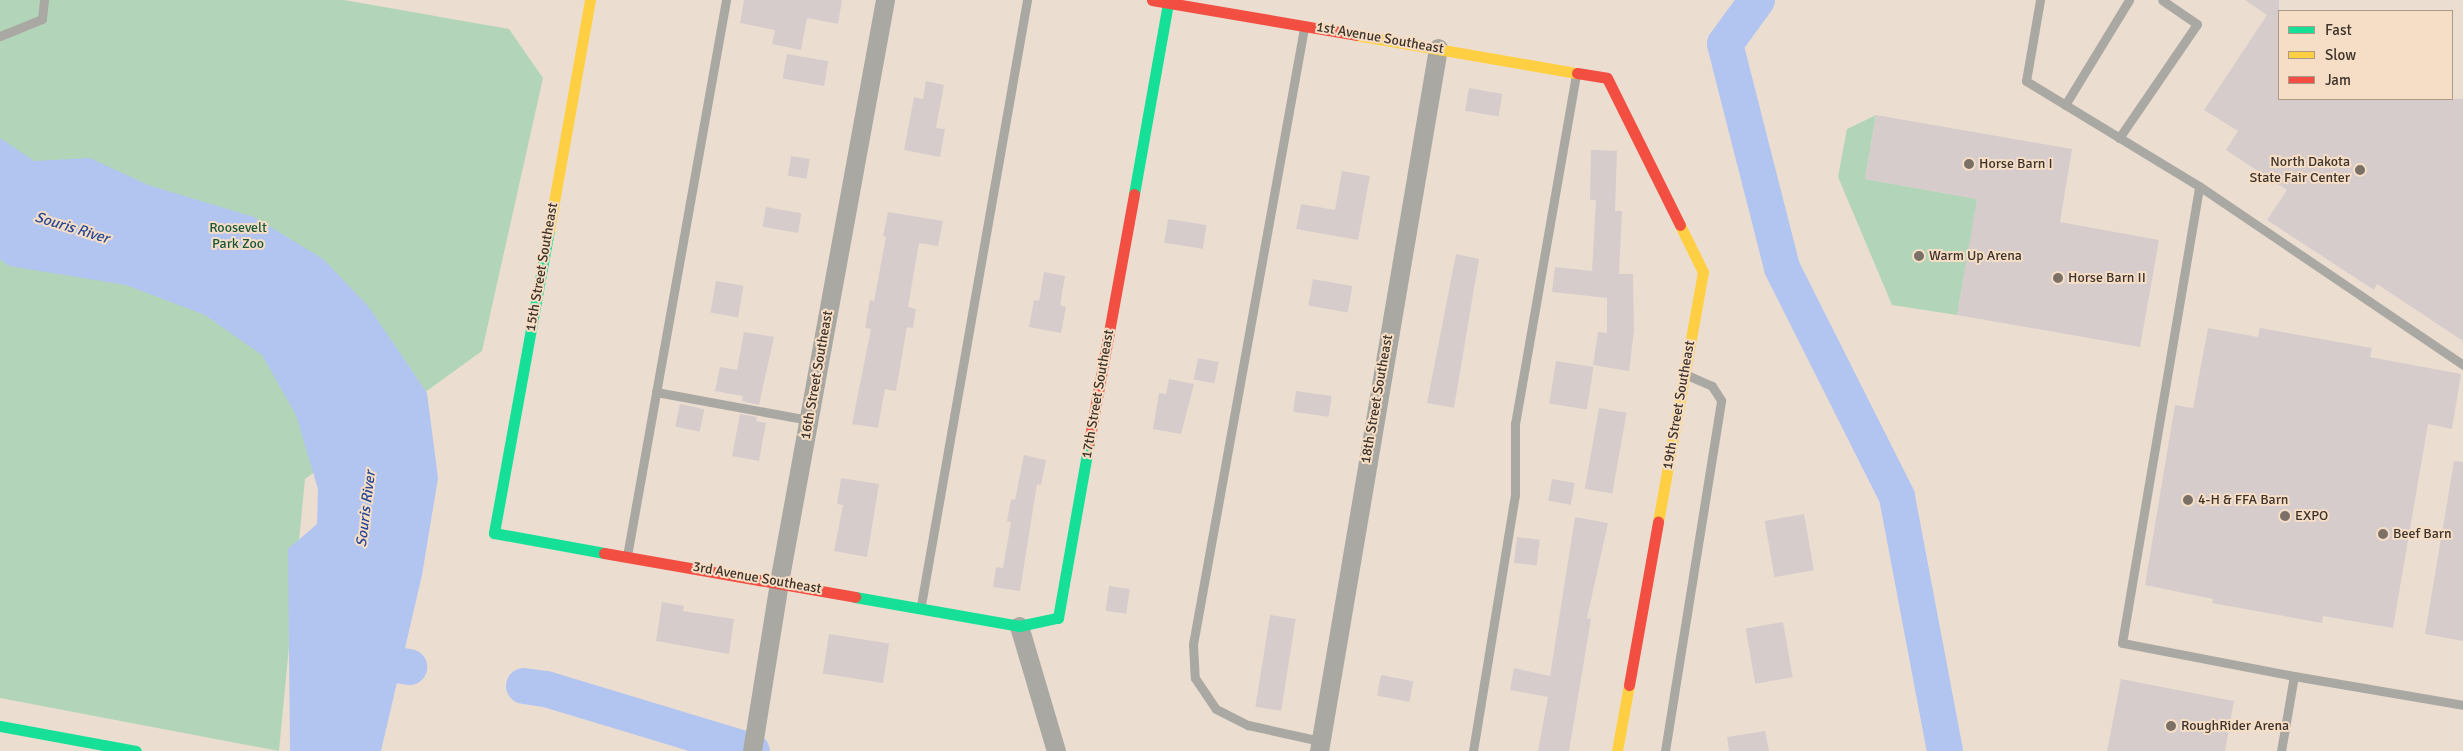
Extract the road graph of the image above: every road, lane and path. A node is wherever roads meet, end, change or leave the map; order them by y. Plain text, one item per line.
1 (44, 0) edge
2 (590, 0) edge
3 (726, 0) edge
4 (885, 0) edge
5 (1027, 0) edge
6 (1152, 0) edge
7 (2040, 0) edge
8 (2129, 0) edge
9 (2162, 0) edge
10 (1168, 3) junction
11 (1304, 26) junction
12 (0, 36) edge
13 (1438, 48) junction
14 (1576, 72) junction
15 (1607, 78) joint
16 (2065, 105) junction
17 (2119, 138) junction
18 (2199, 186) junction
19 (2463, 365) edge
20 (1685, 374) junction
21 (656, 392) junction
22 (809, 420) junction
23 (494, 533) joint
24 (627, 556) junction
25 (779, 582) junction
26 (920, 606) junction
27 (1019, 626) junction
28 (2294, 676) junction
29 (2463, 705) edge
30 (0, 726) edge
31 (1320, 746) edge
32 (109, 748) edge
33 (136, 751) edge
34 (752, 751) edge
35 (1056, 751) edge
36 (1474, 751) edge
37 (1617, 751) edge
38 (1665, 751) edge
39 (2281, 751) edge

1 - 12 lane
2 - 23 street, 15th Street Southeast
3 - 21 lane
4 - 22 street, 16th Street Southeast
5 - 26 lane
6 - 10 street, 1st Avenue Southeast
7 - 16 lane
8 - 16 lane
9 - 17 lane
10 - 11 street, 1st Avenue Southeast
10 - 27 street, 17th Street Southeast
11 - 13 street, 1st Avenue Southeast
11 - 31 lane
13 - 14 street, 1st Avenue Southeast
13 - 31 street, 18th Street Southeast
14 - 15 street, 1st Avenue Southeast
14 - 36 lane
15 - 20 street, 19th Street Southeast
16 - 17 lane
17 - 18 lane
18 - 19 lane
18 - 28 lane
20 - 37 street, 19th Street Southeast
20 - 38 lane
21 - 22 lane
21 - 24 lane
22 - 25 street, 16th Street Southeast
23 - 24 street, 3rd Avenue Southeast
24 - 25 street, 3rd Avenue Southeast
25 - 26 street, 3rd Avenue Southeast
25 - 34 street, 16th Street Southeast
26 - 27 street, 3rd Avenue Southeast
27 - 35 street
28 - 29 lane
28 - 39 lane
30 - 32 street
32 - 33 street

